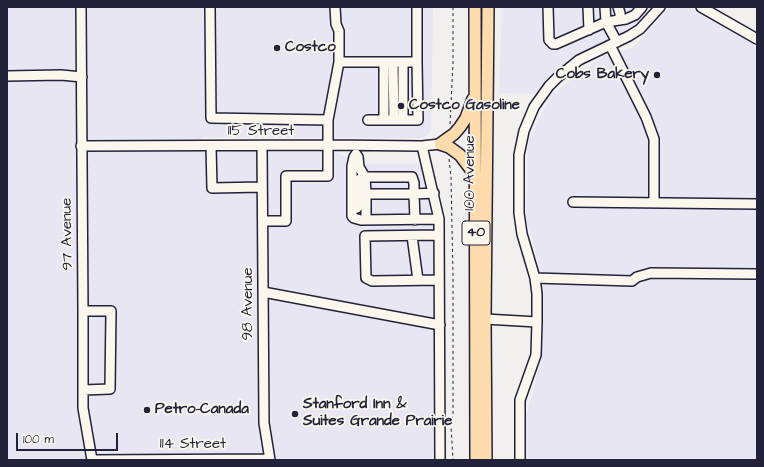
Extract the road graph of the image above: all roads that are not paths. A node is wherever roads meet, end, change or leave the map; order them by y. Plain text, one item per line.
1 (81, 7) edge
2 (210, 7) edge
3 (335, 7) edge
4 (417, 7) edge
5 (475, 7) edge
6 (488, 7) edge
7 (548, 7) edge
8 (588, 7) edge
9 (606, 7) edge
10 (618, 7) edge
11 (642, 7) edge
12 (660, 7) edge
13 (701, 7) edge
14 (620, 20) junction
15 (606, 22) junction
16 (588, 30) junction
17 (757, 39) edge
18 (614, 44) junction
19 (339, 62) junction
20 (400, 62) junction
21 (7, 76) edge
22 (82, 77) junction
23 (476, 93) junction
24 (328, 120) junction
25 (368, 120) dead end
26 (398, 120) junction
27 (440, 144) junction
28 (328, 145) junction
29 (81, 146) junction
30 (211, 146) junction
31 (262, 146) junction
32 (422, 146) junction
33 (356, 150) junction
34 (352, 171) junction
35 (476, 175) junction
36 (362, 178) junction
37 (262, 187) junction
38 (434, 193) junction
39 (366, 194) junction
40 (414, 194) junction
41 (573, 202) dead end
42 (654, 203) junction
43 (757, 204) edge
44 (352, 209) junction
45 (439, 219) junction
46 (366, 220) junction
47 (415, 220) junction
48 (263, 221) junction
49 (439, 235) junction
50 (412, 236) junction
51 (757, 274) edge
52 (535, 278) junction
53 (418, 280) junction
54 (440, 280) junction
55 (263, 292) junction
56 (83, 311) junction
57 (485, 319) junction
58 (537, 322) junction
59 (440, 325) junction
60 (84, 390) junction
61 (92, 460) edge
62 (269, 460) edge
63 (440, 460) edge
64 (476, 460) edge
65 (486, 460) edge
66 (520, 460) edge

1 - 22 street, 97 Avenue
2 - 24 street
3 - 19 street
4 - 20 street
5 - 23 main road, 100 Avenue / 40
6 - 57 main road, 100 Avenue / 40
7 - 16 street
8 - 16 street
9 - 15 street
10 - 14 street
11 - 14 street
12 - 18 street
13 - 17 street
14 - 15 street
15 - 16 street
15 - 18 street
18 - 42 street
18 - 52 street
19 - 20 street
19 - 24 street
20 - 26 street
20 - 26 street
20 - 26 street
21 - 22 street
22 - 29 street, 97 Avenue
23 - 27 main road
23 - 35 main road, 100 Avenue / 40
24 - 28 street
25 - 26 street
27 - 32 street, 115 Street
27 - 35 main road
28 - 31 street, 115 Street
28 - 33 street, 115 Street
28 - 48 street
29 - 30 street, 115 Street
29 - 56 street, 97 Avenue
30 - 31 street, 115 Street
30 - 37 street
31 - 37 street, 98 Avenue
32 - 33 street, 115 Street
32 - 38 street
33 - 34 street
33 - 36 street
34 - 36 street
34 - 44 street
35 - 64 main road, 100 Avenue / 40
36 - 39 street
36 - 40 street
36 - 44 street
37 - 48 street, 98 Avenue
38 - 40 street
38 - 45 street
39 - 40 street
39 - 46 street
40 - 47 street
41 - 42 street
42 - 43 street
44 - 46 street
45 - 47 street
45 - 49 street
46 - 47 street
48 - 55 street, 98 Avenue
49 - 50 street
49 - 54 street
50 - 53 street
50 - 53 street
51 - 52 street
52 - 58 street
53 - 54 street
54 - 59 street
55 - 59 street
55 - 62 street, 98 Avenue
56 - 60 street, 97 Avenue
56 - 60 street
57 - 58 street
57 - 65 main road, 100 Avenue / 40
58 - 66 street
59 - 63 street
60 - 61 street, 97 Avenue
61 - 62 street, 114 Street

